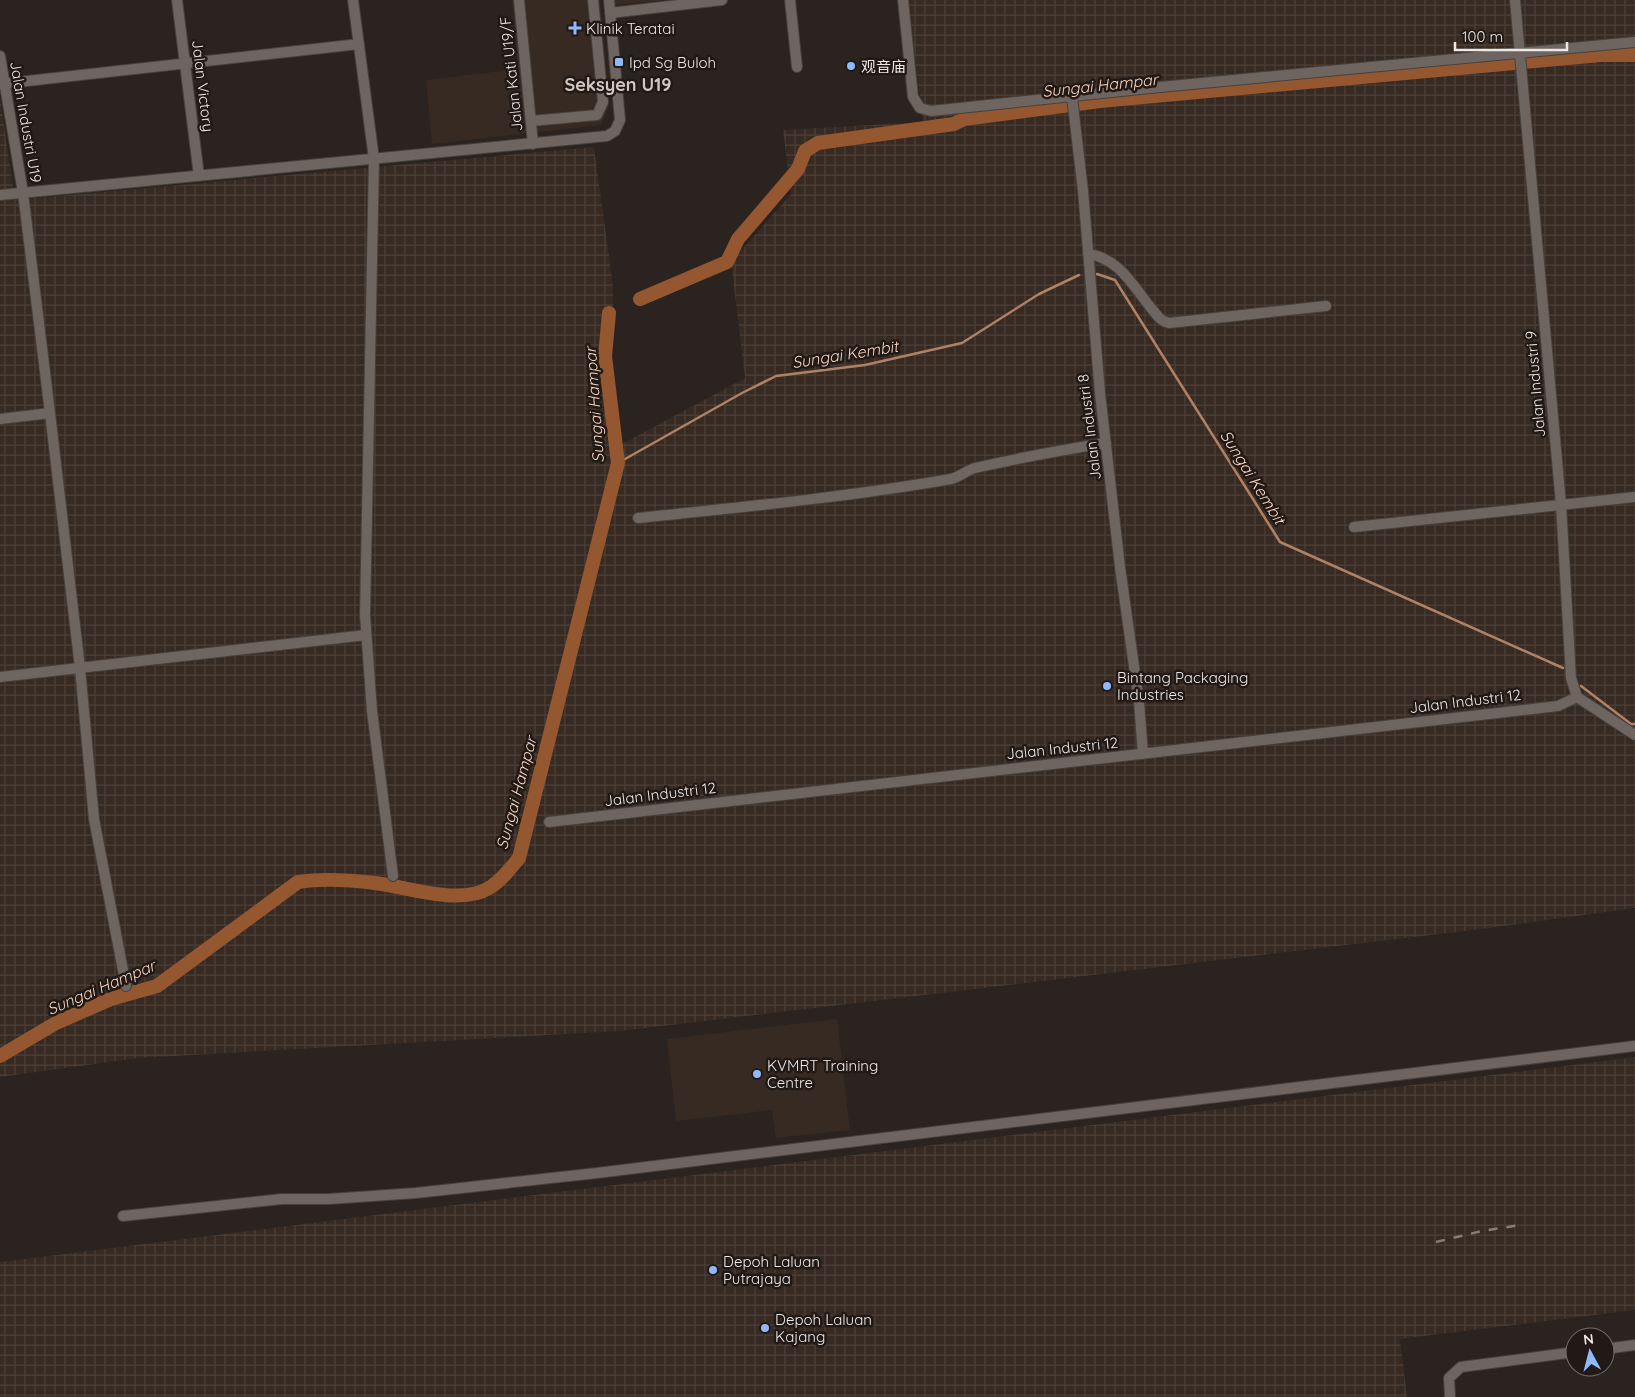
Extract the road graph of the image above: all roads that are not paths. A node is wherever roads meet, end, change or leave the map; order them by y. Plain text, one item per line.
1 (177, 0) edge
2 (354, 0) edge
3 (519, 0) edge
4 (593, 0) edge
5 (609, 0) edge
6 (722, 0) edge
7 (790, 0) edge
8 (903, 0) edge
9 (1515, 0) edge
10 (687, 2) edge
11 (610, 13) junction
12 (1635, 42) edge
13 (359, 44) junction
14 (1520, 54) junction
15 (0, 56) edge
16 (185, 64) junction
17 (797, 67) dead end
18 (2, 84) edge
19 (1073, 102) junction
20 (531, 121) junction
21 (533, 144) junction
22 (374, 159) junction
23 (199, 176) junction
24 (23, 193) junction
25 (0, 195) edge
26 (1088, 254) junction
27 (1326, 306) dead end
28 (50, 413) junction
29 (0, 419) edge
30 (1106, 443) junction
31 (1635, 497) edge
32 (1561, 504) junction
33 (638, 518) dead end
34 (1354, 527) dead end
35 (366, 635) junction
36 (80, 668) junction
37 (0, 677) edge
38 (1577, 697) junction
39 (1635, 735) edge
40 (1143, 754) junction
41 (549, 822) dead end
42 (393, 876) dead end
43 (126, 986) dead end
44 (1635, 1046) edge
45 (123, 1216) dead end
46 (1635, 1345) edge
47 (1615, 1348) edge
48 (1565, 1353) edge
49 (1450, 1397) edge

1 - 16 street, Jalan Victory
2 - 13 street
3 - 20 street, Jalan Kati U19/F
4 - 20 street
5 - 11 street
6 - 10 street
7 - 17 street
8 - 19 street
9 - 14 street, Jalan Industri 9
10 - 11 street
11 - 21 street
12 - 14 street
13 - 16 street
13 - 22 street
14 - 19 street
14 - 32 street, Jalan Industri 9
15 - 18 street, Jalan Industri U19
16 - 18 street
16 - 23 street, Jalan Victory
18 - 24 street, Jalan Industri U19
19 - 26 street, Jalan Industri 8
20 - 21 street, Jalan Kati U19/F
21 - 22 street
22 - 23 street
22 - 35 street
23 - 24 street
24 - 25 street
24 - 28 street, Jalan Industri U19
26 - 27 street
26 - 30 street, Jalan Industri 8
28 - 29 street
28 - 36 street, Jalan Industri U19
30 - 33 street
30 - 40 street, Jalan Industri 8
31 - 32 street
32 - 34 street
32 - 38 street, Jalan Industri 9
35 - 36 street
35 - 42 street
36 - 37 street
36 - 43 street, Jalan Industri U19
38 - 39 street
38 - 40 street, Jalan Industri 12
40 - 41 street, Jalan Industri 12
44 - 45 street
46 - 47 street
48 - 49 street

